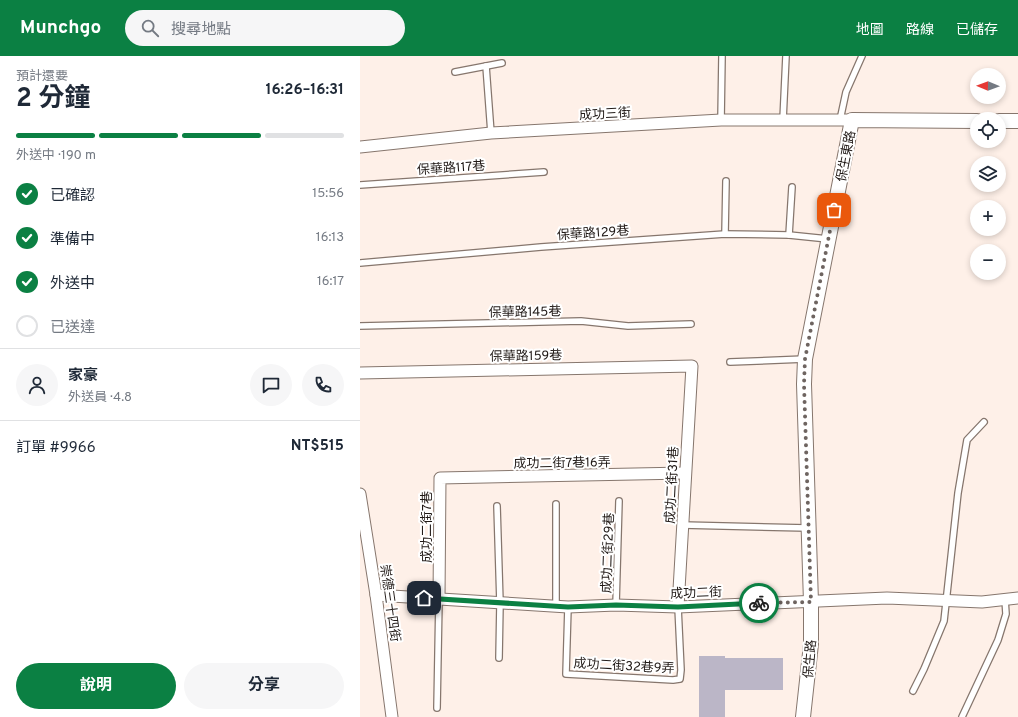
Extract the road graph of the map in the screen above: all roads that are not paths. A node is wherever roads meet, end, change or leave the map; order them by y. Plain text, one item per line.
1 (722, 56) edge
2 (786, 56) edge
3 (862, 56) edge
4 (502, 63) dead end
5 (486, 66) junction
6 (455, 72) dead end
7 (721, 120) junction
8 (783, 120) junction
9 (846, 120) junction
10 (970, 121) edge
11 (1006, 121) edge
12 (1018, 121) edge
13 (491, 133) junction
14 (360, 147) edge
15 (544, 172) dead end
16 (726, 181) dead end
17 (360, 185) edge
18 (792, 187) dead end
19 (725, 234) junction
20 (789, 235) junction
21 (828, 239) junction
22 (360, 263) edge
23 (691, 324) dead end
24 (360, 326) edge
25 (805, 359) junction
26 (730, 362) dead end
27 (692, 366) joint
28 (360, 373) edge
29 (984, 422) dead end
30 (686, 473) junction
31 (440, 478) joint
32 (360, 494) edge
33 (619, 501) dead end
34 (556, 504) dead end
35 (497, 506) dead end
36 (682, 525) junction
37 (808, 528) junction
38 (376, 595) junction
39 (1018, 598) edge
40 (1006, 599) junction
41 (440, 600) junction
42 (947, 600) junction
43 (811, 602) junction
44 (500, 603) junction
45 (616, 605) junction
46 (556, 606) junction
47 (568, 607) junction
48 (678, 607) junction
49 (499, 658) dead end
50 (913, 691) dead end
51 (437, 708) dead end
52 (392, 717) edge
53 (803, 717) edge
54 (962, 717) edge

1 - 7 lane
2 - 8 lane
3 - 9 lane
4 - 5 lane
5 - 6 lane
5 - 13 lane
7 - 8 street, 成功三街
7 - 13 street, 成功三街
8 - 9 street, 成功三街
9 - 10 street, 保生東路
9 - 21 street, 保生東路
11 - 12 street
13 - 14 street, 成功三街
15 - 17 lane, 保華路117巷
16 - 19 lane
18 - 20 lane
19 - 20 lane, 保華路129巷
19 - 22 lane, 保華路129巷
20 - 21 lane, 保華路129巷
21 - 25 street, 保生東路
23 - 24 lane, 保華路145巷
25 - 26 lane
25 - 37 street, 保生東路
27 - 28 street, 保華路159巷
27 - 30 street, 成功二街31巷
29 - 42 lane
30 - 31 street, 成功二街7巷16弄
30 - 36 street, 成功二街31巷
31 - 41 street, 成功二街7巷
32 - 38 street, 崇德三十四街
33 - 45 lane, 成功二街29巷
34 - 46 lane
35 - 44 lane
36 - 37 lane
36 - 48 street, 成功二街31巷
37 - 43 street, 保生東路
38 - 41 street, 成功二街
38 - 52 street, 崇德三十四街
39 - 40 street, 成功二街
40 - 42 street, 成功二街
40 - 54 lane
41 - 44 street, 成功二街
41 - 51 lane
42 - 43 street, 成功二街
42 - 50 lane
43 - 48 street, 成功二街
43 - 53 street, 保生路
44 - 46 street, 成功二街
44 - 49 lane
45 - 47 street, 成功二街
45 - 48 street, 成功二街
46 - 47 street, 成功二街
47 - 48 lane, 成功二街32巷9弄

